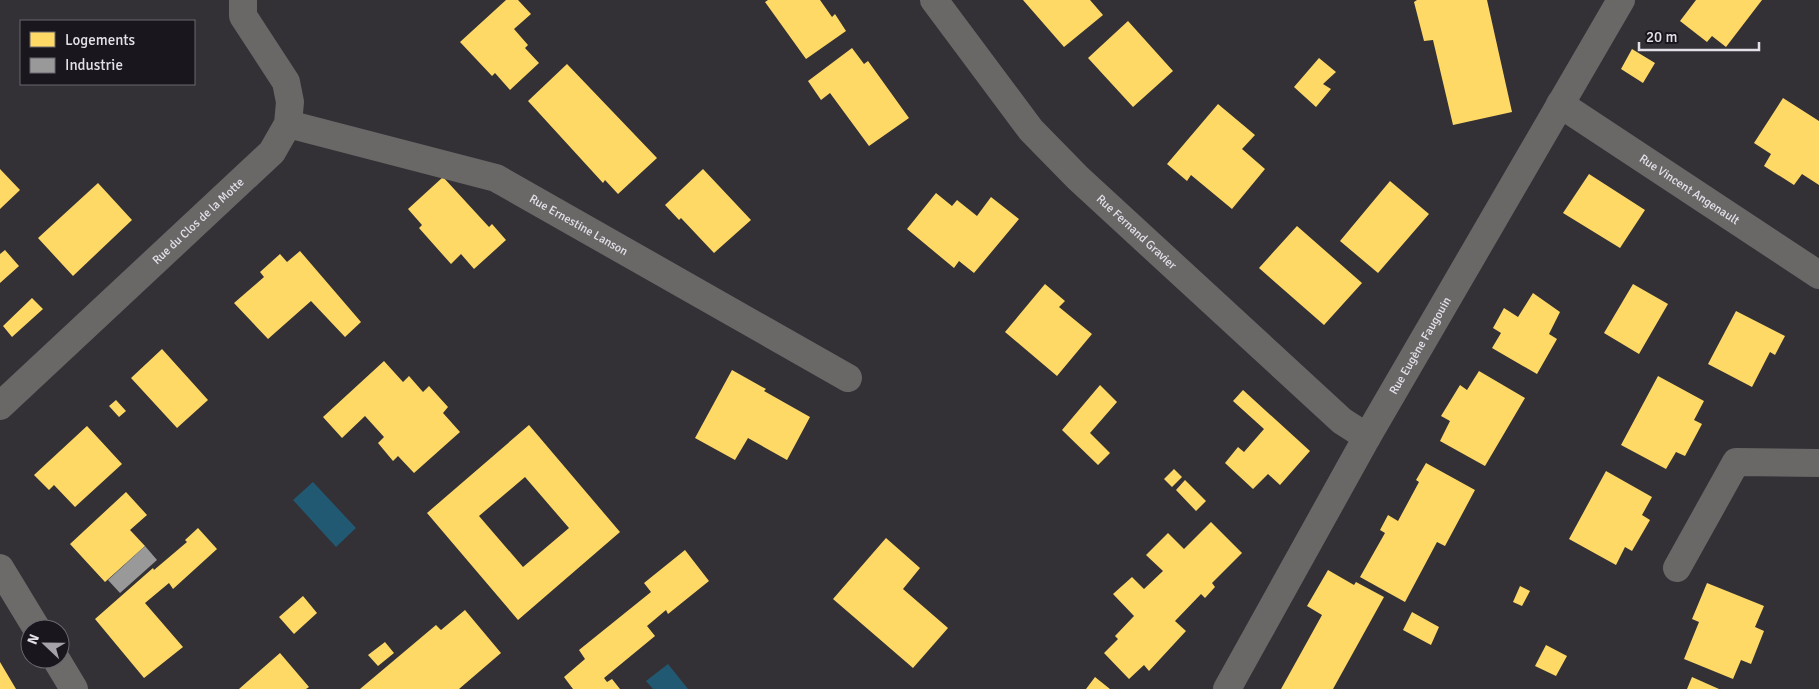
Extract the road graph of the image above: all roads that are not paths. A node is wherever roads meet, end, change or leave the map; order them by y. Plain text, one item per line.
1 (243, 0) edge
2 (934, 0) edge
3 (1618, 1) edge
4 (1560, 104) junction
5 (288, 124) junction
6 (1819, 275) edge
7 (848, 378) dead end
8 (0, 406) edge
9 (1367, 438) junction
10 (1819, 463) edge
11 (0, 568) edge
12 (1677, 568) dead end
13 (31, 619) edge
14 (62, 669) edge
15 (74, 689) edge
16 (1227, 689) edge

1 - 5 street, Rue du Clos de la Motte
2 - 9 street, Rue Fernand Gravier
3 - 4 street, Rue Eugène Faugouin
4 - 6 street, Rue Vincent Angenault
4 - 9 street, Rue Eugène Faugouin
5 - 7 street, Rue Ernestine Lanson
5 - 8 street, Rue du Clos de la Motte
9 - 16 street, Rue Eugène Faugouin
10 - 12 street
11 - 13 main road
14 - 15 main road

